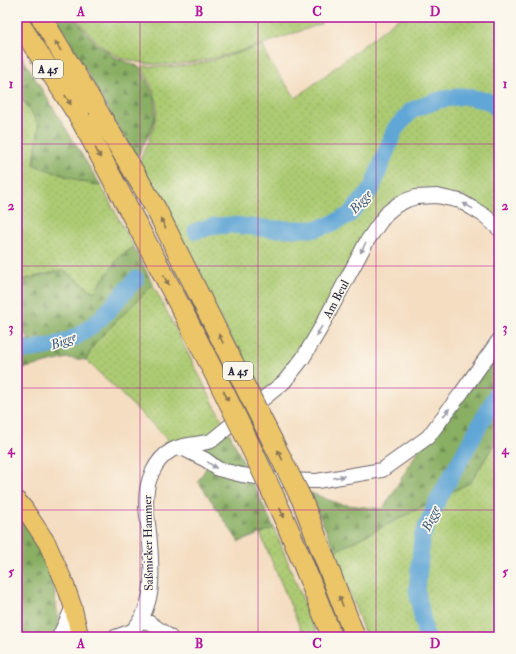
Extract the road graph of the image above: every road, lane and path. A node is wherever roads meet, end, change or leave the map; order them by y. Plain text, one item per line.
1 (41, 17) edge
2 (17, 20) edge
3 (499, 229) edge
4 (499, 340) edge
5 (175, 449) junction
6 (17, 500) edge
7 (73, 607) junction
8 (140, 620) junction
9 (130, 634) edge
10 (59, 637) edge
11 (80, 637) edge
12 (115, 637) edge
13 (170, 637) edge
14 (332, 637) edge
15 (355, 637) edge

15 -> 1 highway, A 45, bridge
2 -> 14 highway, A 45, bridge
3 -> 5 street, Am Beul
5 -> 4 street
5 - 8 street, Saßmicker Hammer
6 - 7 main road
7 - 10 street
7 - 11 main road
8 - 9 street, Saßmicker Hammer
8 - 13 street
9 - 12 street, Saßmicker Hammer

